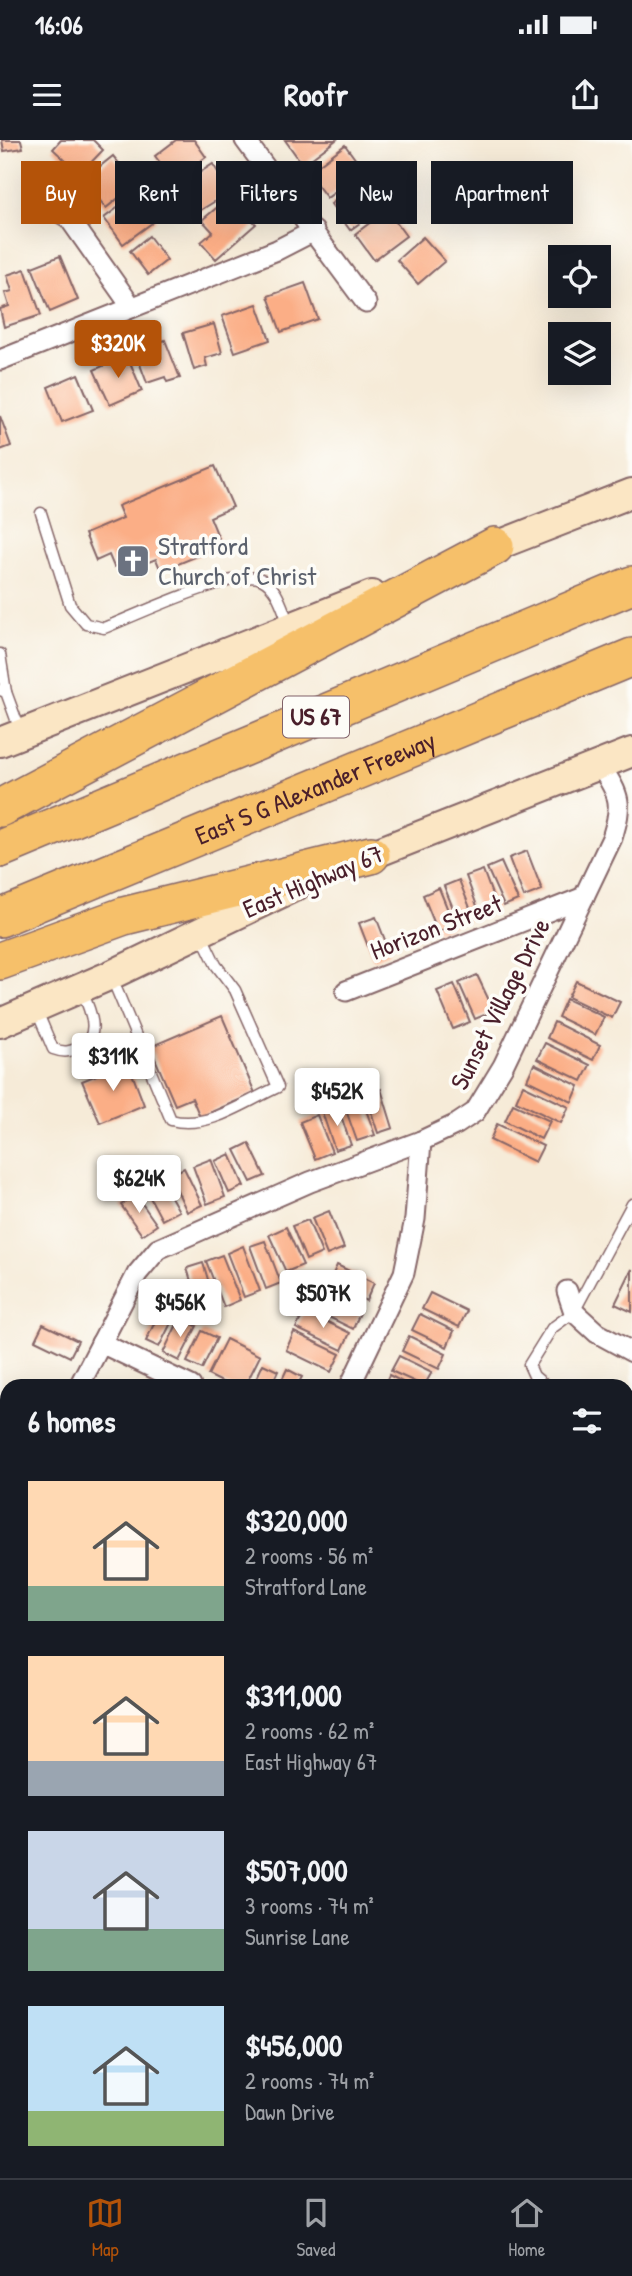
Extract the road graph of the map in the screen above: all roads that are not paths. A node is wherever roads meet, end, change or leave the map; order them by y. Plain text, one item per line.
1 (245, 140) edge
2 (73, 224) edge
3 (314, 231) junction
4 (366, 303) dead end
5 (131, 306) junction
6 (0, 360) edge
7 (632, 493) edge
8 (41, 513) dead end
9 (495, 547) junction
10 (632, 585) edge
11 (290, 627) junction
12 (0, 654) edge
13 (632, 657) edge
14 (3, 691) edge
15 (10, 738) edge
16 (632, 752) edge
17 (601, 767) junction
18 (0, 808) edge
19 (0, 849) edge
20 (371, 855) junction
21 (584, 897) junction
22 (0, 918) edge
23 (200, 933) junction
24 (0, 961) edge
25 (111, 975) junction
26 (80, 988) junction
27 (346, 990) dead end
28 (35, 1008) junction
29 (0, 1023) edge
30 (421, 1140) junction
31 (632, 1204) edge
32 (567, 1291) dead end
33 (574, 1312) junction
34 (101, 1343) junction
35 (632, 1352) edge
36 (83, 1379) edge
37 (176, 1379) edge
38 (353, 1379) edge
39 (538, 1379) edge

1 - 3 street
2 - 5 street
3 - 4 street
3 - 5 street
5 - 6 street
7 - 9 main road
8 - 11 lane
9 - 11 main road
9 - 18 highway
10 - 19 highway, US 67
11 - 15 main road
12 - 14 lane
13 - 22 highway, East S G Alexander Freeway / US 67
14 - 15 lane
16 - 17 main road, East Highway 67
17 - 20 main road, East Highway 67
17 - 21 street, Sunset Village Drive
20 - 23 main road, East Highway 67
20 - 24 highway
21 - 27 street, Horizon Street
21 - 30 street, Sunset Village Drive
23 - 25 main road, East Highway 67
23 - 25 lane
25 - 26 main road, East Highway 67
26 - 28 main road, East Highway 67
26 - 28 lane
28 - 29 main road, East Highway 67
30 - 34 street, Sunset Village Drive
30 - 38 street
31 - 33 lane
32 - 33 street
33 - 35 street
33 - 39 lane
34 - 36 street, Sunset Village Drive
34 - 37 street

